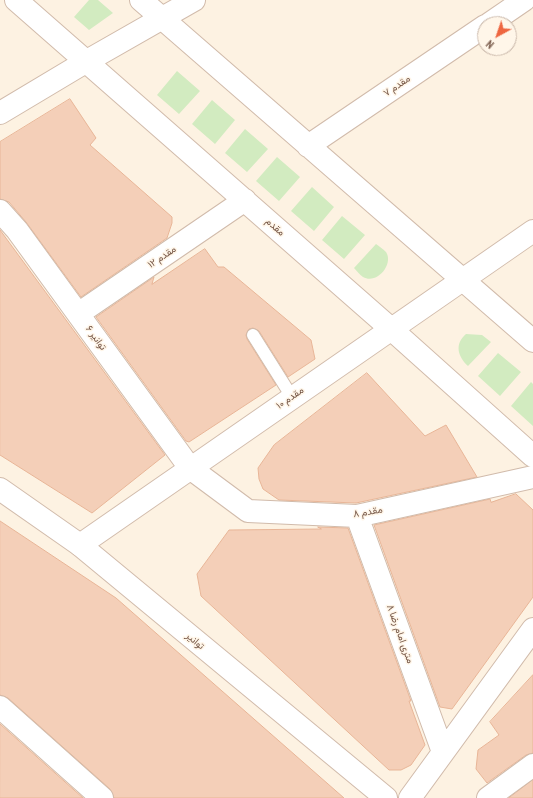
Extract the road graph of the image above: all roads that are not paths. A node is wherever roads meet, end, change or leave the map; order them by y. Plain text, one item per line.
1 (16, 0) edge
2 (141, 0) edge
3 (194, 0) edge
4 (524, 0) edge
5 (501, 16) edge
6 (162, 19) junction
7 (477, 31) edge
8 (87, 61) junction
9 (0, 113) edge
10 (308, 146) junction
11 (245, 200) junction
12 (0, 211) edge
13 (533, 231) edge
14 (463, 279) junction
15 (78, 314) junction
16 (390, 328) junction
17 (253, 335) dead end
18 (533, 341) edge
19 (292, 397) junction
20 (533, 456) edge
21 (190, 468) junction
22 (533, 477) edge
23 (0, 489) edge
24 (357, 516) junction
25 (80, 545) junction
26 (533, 629) edge
27 (0, 708) edge
28 (443, 752) junction
29 (533, 765) edge
30 (102, 798) edge
31 (386, 798) edge
32 (410, 798) edge
33 (488, 798) edge

1 - 8 street, مقدم
2 - 6 street
3 - 6 street
4 - 5 street
6 - 8 street
6 - 10 street
7 - 10 street, مقدم ۷
8 - 9 street
8 - 11 street, مقدم
10 - 14 street
11 - 15 street, مقدم ۱۲
11 - 16 street, مقدم
12 - 15 street, توانیر ۶
13 - 14 street, مقدم ۱۰
14 - 16 street, مقدم ۱۰
14 - 18 street
15 - 21 street, توانیر ۶
16 - 19 street, مقدم ۱۰
16 - 20 street, مقدم
17 - 19 lane
19 - 21 street, مقدم ۱۰
21 - 24 street, مقدم ۸
21 - 25 street, مقدم ۱۰
22 - 24 street, مقدم ۸
23 - 25 street, توانیر
24 - 28 street, ۸ متری امام رضا
25 - 31 street, توانیر
26 - 28 street
27 - 30 street
28 - 32 street
29 - 33 street

